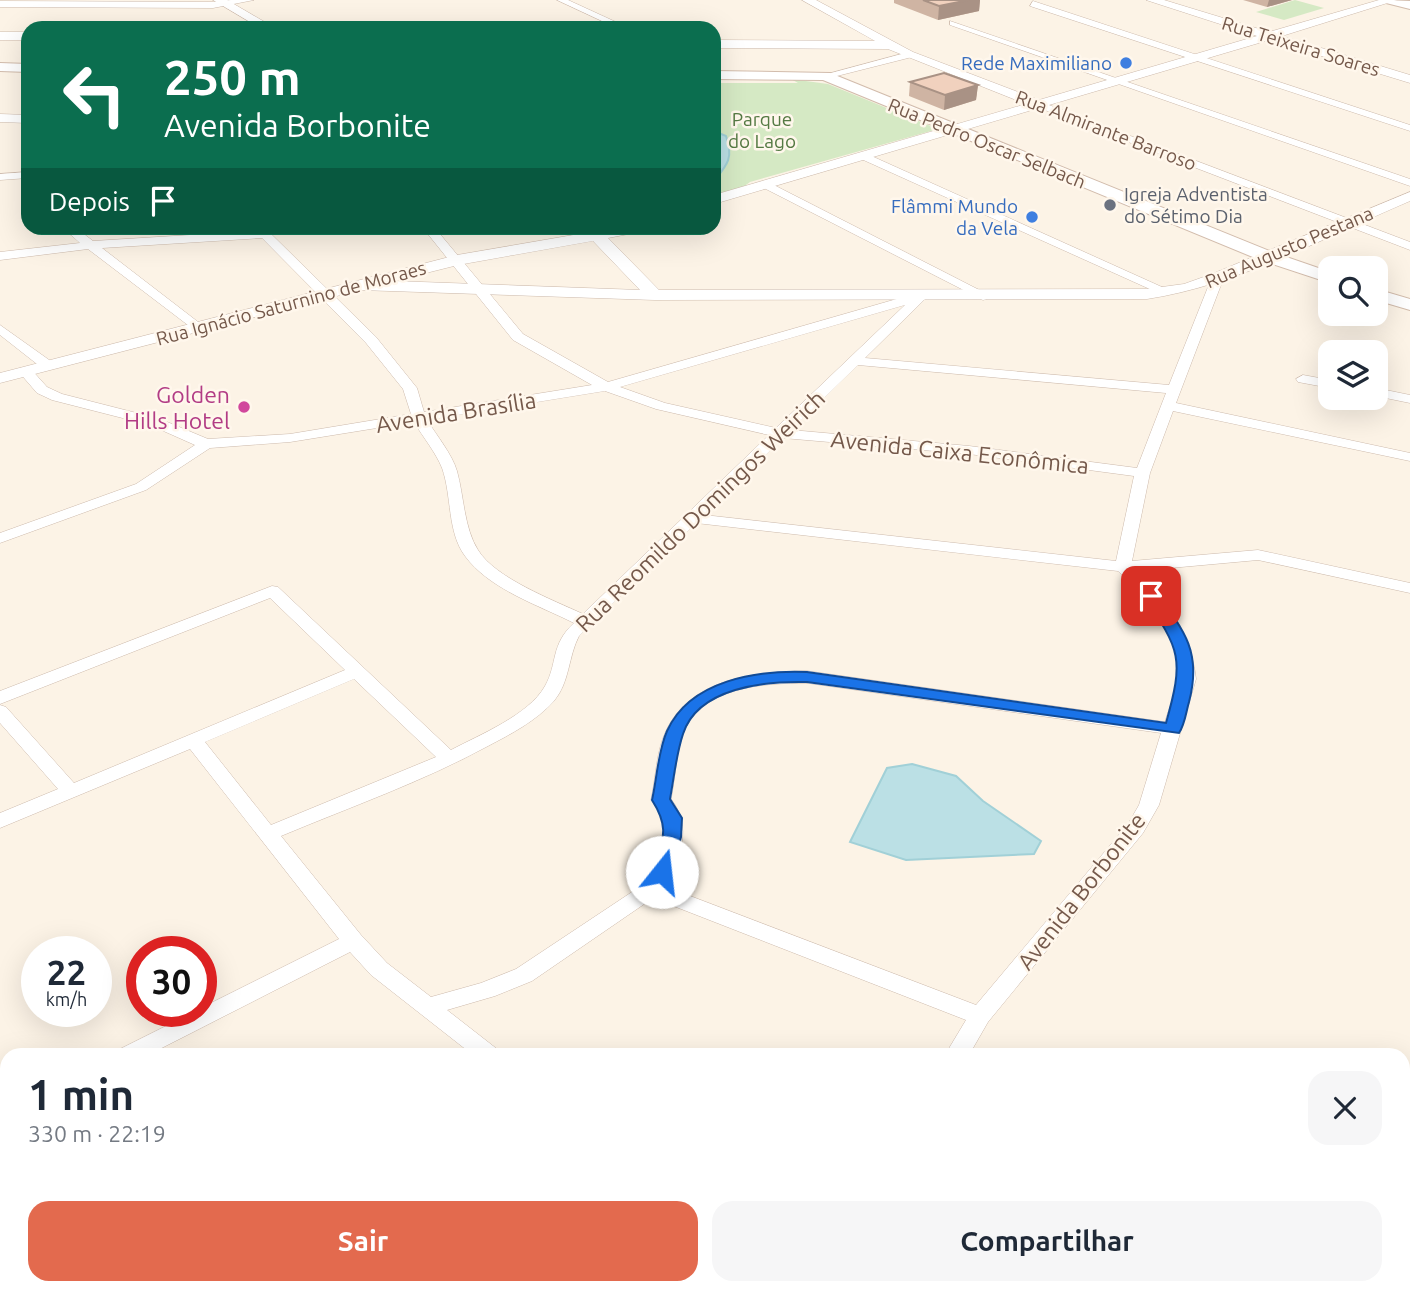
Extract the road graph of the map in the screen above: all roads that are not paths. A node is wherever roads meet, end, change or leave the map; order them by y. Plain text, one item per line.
1 (250, 0) edge
2 (561, 0) edge
3 (808, 0) edge
4 (1152, 0) edge
5 (1391, 0) edge
6 (1401, 0) edge
7 (223, 2) edge
8 (0, 4) edge
9 (1033, 4) dead end
10 (1410, 4) edge
11 (257, 21) edge
12 (608, 21) edge
13 (953, 23) dead end
14 (0, 36) edge
15 (21, 36) edge
16 (1270, 36) junction
17 (721, 44) edge
18 (891, 45) junction
19 (909, 55) junction
20 (1197, 58) junction
21 (0, 67) edge
22 (21, 68) edge
23 (721, 75) edge
24 (825, 76) junction
25 (1410, 79) edge
26 (1121, 80) junction
27 (1041, 105) junction
28 (0, 118) edge
29 (21, 118) edge
30 (1410, 128) edge
31 (956, 131) junction
32 (870, 156) junction
33 (21, 176) edge
34 (0, 177) edge
35 (1410, 183) edge
36 (769, 186) junction
37 (1410, 196) edge
38 (721, 201) edge
39 (1348, 222) junction
40 (78, 235) edge
41 (213, 235) edge
42 (266, 235) edge
43 (435, 235) edge
44 (581, 235) edge
45 (593, 235) edge
46 (90, 245) junction
47 (1410, 246) edge
48 (0, 256) edge
49 (1266, 257) junction
50 (457, 260) junction
51 (1318, 274) edge
52 (1218, 277) junction
53 (359, 285) junction
54 (481, 289) junction
55 (1167, 292) junction
56 (327, 294) junction
57 (655, 295) junction
58 (921, 296) junction
59 (987, 297) junction
60 (1388, 297) edge
61 (1410, 305) edge
62 (197, 328) junction
63 (0, 329) edge
64 (857, 361) junction
65 (47, 365) junction
66 (25, 371) junction
67 (0, 378) edge
68 (1303, 379) dead end
69 (1318, 382) edge
70 (606, 387) junction
71 (1175, 390) junction
72 (1388, 394) edge
73 (1410, 399) edge
74 (1169, 406) junction
75 (419, 418) junction
76 (777, 433) junction
77 (206, 444) junction
78 (1410, 457) edge
79 (1142, 473) junction
80 (693, 518) junction
81 (0, 538) edge
82 (1122, 567) junction
83 (1410, 588) edge
84 (584, 621) junction
85 (358, 671) junction
86 (0, 698) edge
87 (0, 711) edge
88 (1173, 729) junction
89 (192, 740) junction
90 (449, 759) junction
91 (70, 791) junction
92 (0, 821) edge
93 (267, 834) junction
94 (651, 889) junction
95 (352, 941) junction
96 (428, 1007) junction
97 (980, 1016) junction
98 (142, 1048) edge
99 (480, 1048) edge
100 (961, 1048) edge

1 - 7 street
2 - 12 street
3 - 18 street, Rua Almirante Barroso
4 - 16 street, Rua Teixeira Soares
5 - 10 main road
5 - 16 street
6 - 10 main road
7 - 8 street
7 - 11 street
9 - 20 street
13 - 26 street
14 - 15 street
16 - 20 street
16 - 25 street, Rua Teixeira Soares
17 - 18 street
18 - 19 street, Rua Almirante Barroso
19 - 24 street
19 - 27 street, Rua Almirante Barroso
20 - 26 street
20 - 30 street
21 - 22 main road
23 - 24 main road
24 - 31 main road, Rua Pedro Oscar Selbach
26 - 27 street
26 - 35 street
27 - 31 street
27 - 39 street, Rua Almirante Barroso
28 - 29 street
31 - 32 street
31 - 49 main road, Rua Pedro Oscar Selbach
32 - 36 street
32 - 55 street
33 - 34 street
36 - 38 street
36 - 59 street
37 - 39 street, Rua Augusto Pestana
39 - 47 street, Rua Almirante Barroso
39 - 49 street, Rua Augusto Pestana
40 - 46 street
41 - 46 street
42 - 56 street
43 - 50 street, Avenida Caixa Econômica
44 - 50 street, Rua Ignácio Saturnino de Moraes
45 - 57 street
46 - 48 street
46 - 62 street
49 - 51 main road, Rua Pedro Oscar Selbach
49 - 52 street, Rua Augusto Pestana
50 - 53 street, Rua Ignácio Saturnino de Moraes
50 - 54 street, Avenida Caixa Econômica
52 - 55 street, Rua Augusto Pestana
52 - 71 street
53 - 54 street, Rua Augusto Pestana
53 - 56 street, Rua Ignácio Saturnino de Moraes
54 - 57 street, Rua Augusto Pestana
54 - 70 street, Avenida Caixa Econômica
55 - 59 street, Rua Augusto Pestana
56 - 62 street, Rua Ignácio Saturnino de Moraes
56 - 75 street
57 - 58 street, Rua Augusto Pestana
58 - 59 street, Rua Augusto Pestana
58 - 64 street, Rua Reomildo Domingos Weirich
58 - 70 street, Avenida Brasília
60 - 61 main road
62 - 65 street, Rua Ignácio Saturnino de Moraes
63 - 65 street
64 - 71 street
64 - 76 street, Rua Reomildo Domingos Weirich
65 - 66 street, Rua Ignácio Saturnino de Moraes
66 - 67 street, Rua Ignácio Saturnino de Moraes
66 - 77 street
68 - 69 street
70 - 75 street, Avenida Brasília
70 - 76 street, Avenida Caixa Econômica
71 - 74 street
72 - 73 street
74 - 78 street
74 - 79 street
75 - 77 street, Avenida Brasília
75 - 84 street
76 - 79 street, Avenida Caixa Econômica
76 - 80 street, Rua Reomildo Domingos Weirich
77 - 81 street, Avenida Brasília
79 - 82 street
80 - 82 street
80 - 84 street, Rua Reomildo Domingos Weirich
82 - 83 street
82 - 88 street, Avenida Borbonite
84 - 90 street, Rua Reomildo Domingos Weirich
85 - 86 street
85 - 89 street
85 - 90 street
87 - 91 street
88 - 94 street
88 - 97 street, Avenida Borbonite
89 - 91 street
89 - 93 street
90 - 93 street, Rua Reomildo Domingos Weirich
91 - 92 street
93 - 95 street
94 - 96 street
94 - 97 street
95 - 96 street
95 - 98 street
96 - 99 street
97 - 100 street, Avenida Borbonite

